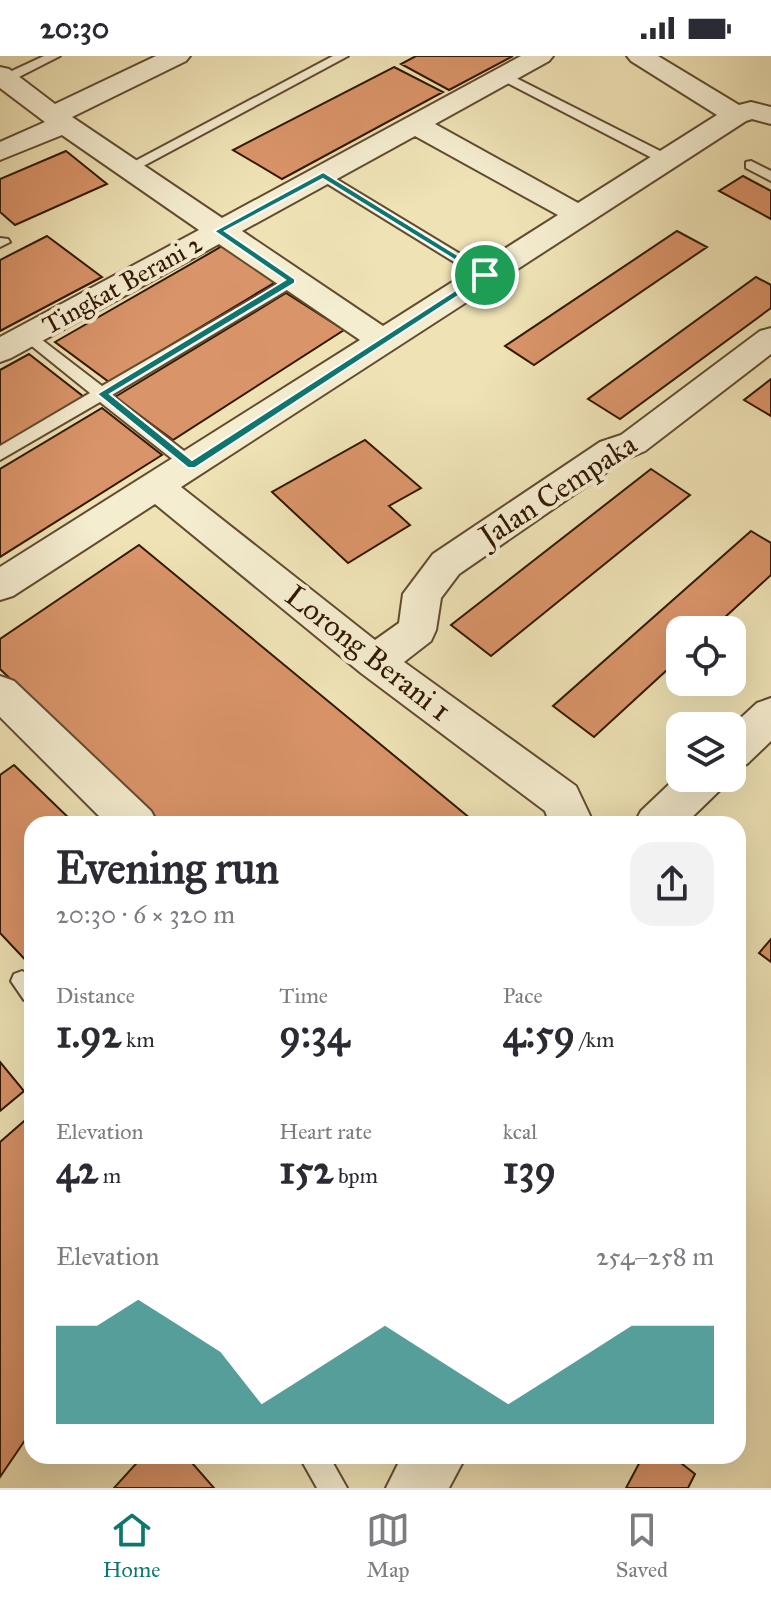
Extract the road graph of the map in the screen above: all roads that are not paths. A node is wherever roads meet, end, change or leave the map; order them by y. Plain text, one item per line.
1 (54, 56) edge
2 (177, 56) edge
3 (540, 56) edge
4 (640, 56) edge
5 (336, 57) edge
6 (504, 76) junction
7 (2, 77) edge
8 (753, 113) edge
9 (60, 119) junction
10 (414, 124) junction
11 (0, 152) edge
12 (665, 159) junction
13 (751, 165) dead end
14 (129, 168) junction
15 (323, 175) junction
16 (771, 177) edge
17 (579, 215) junction
18 (219, 231) junction
19 (485, 275) junction
20 (292, 281) junction
21 (28, 336) junction
22 (771, 338) edge
23 (383, 341) junction
24 (0, 351) edge
25 (103, 394) junction
26 (0, 454) edge
27 (191, 465) junction
28 (157, 487) junction
29 (0, 586) edge
30 (375, 662) junction
31 (0, 692) edge
32 (771, 715) edge
33 (746, 739) edge
34 (689, 792) edge
35 (128, 816) edge
36 (568, 816) edge
37 (664, 816) edge
38 (318, 1464) edge
39 (432, 1464) edge
40 (333, 1488) edge
41 (415, 1488) edge

1 - 7 lane
2 - 9 street
3 - 6 street, Tingkat Berani 2
4 - 8 street
5 - 14 lane
6 - 10 street, Tingkat Berani 2
6 - 12 lane
7 - 9 street
8 - 12 street
9 - 11 street
9 - 14 street
10 - 15 street, Tingkat Berani 2
10 - 17 street
12 - 17 street
13 - 16 lane
14 - 18 street
15 - 18 street, Tingkat Berani 2
15 - 19 lane
17 - 19 street
18 - 20 street
18 - 21 street, Tingkat Berani 2
19 - 23 street
20 - 23 street
20 - 25 lane
21 - 24 street, Tingkat Berani 2
21 - 25 lane
22 - 30 street, Jalan Cempaka
23 - 27 street
25 - 26 lane
25 - 27 lane
27 - 28 street
28 - 29 street
28 - 30 street, Lorong Berani 1
30 - 36 street, Lorong Berani 1
31 - 35 street
32 - 33 street
34 - 37 street
38 - 40 lane
39 - 41 street

